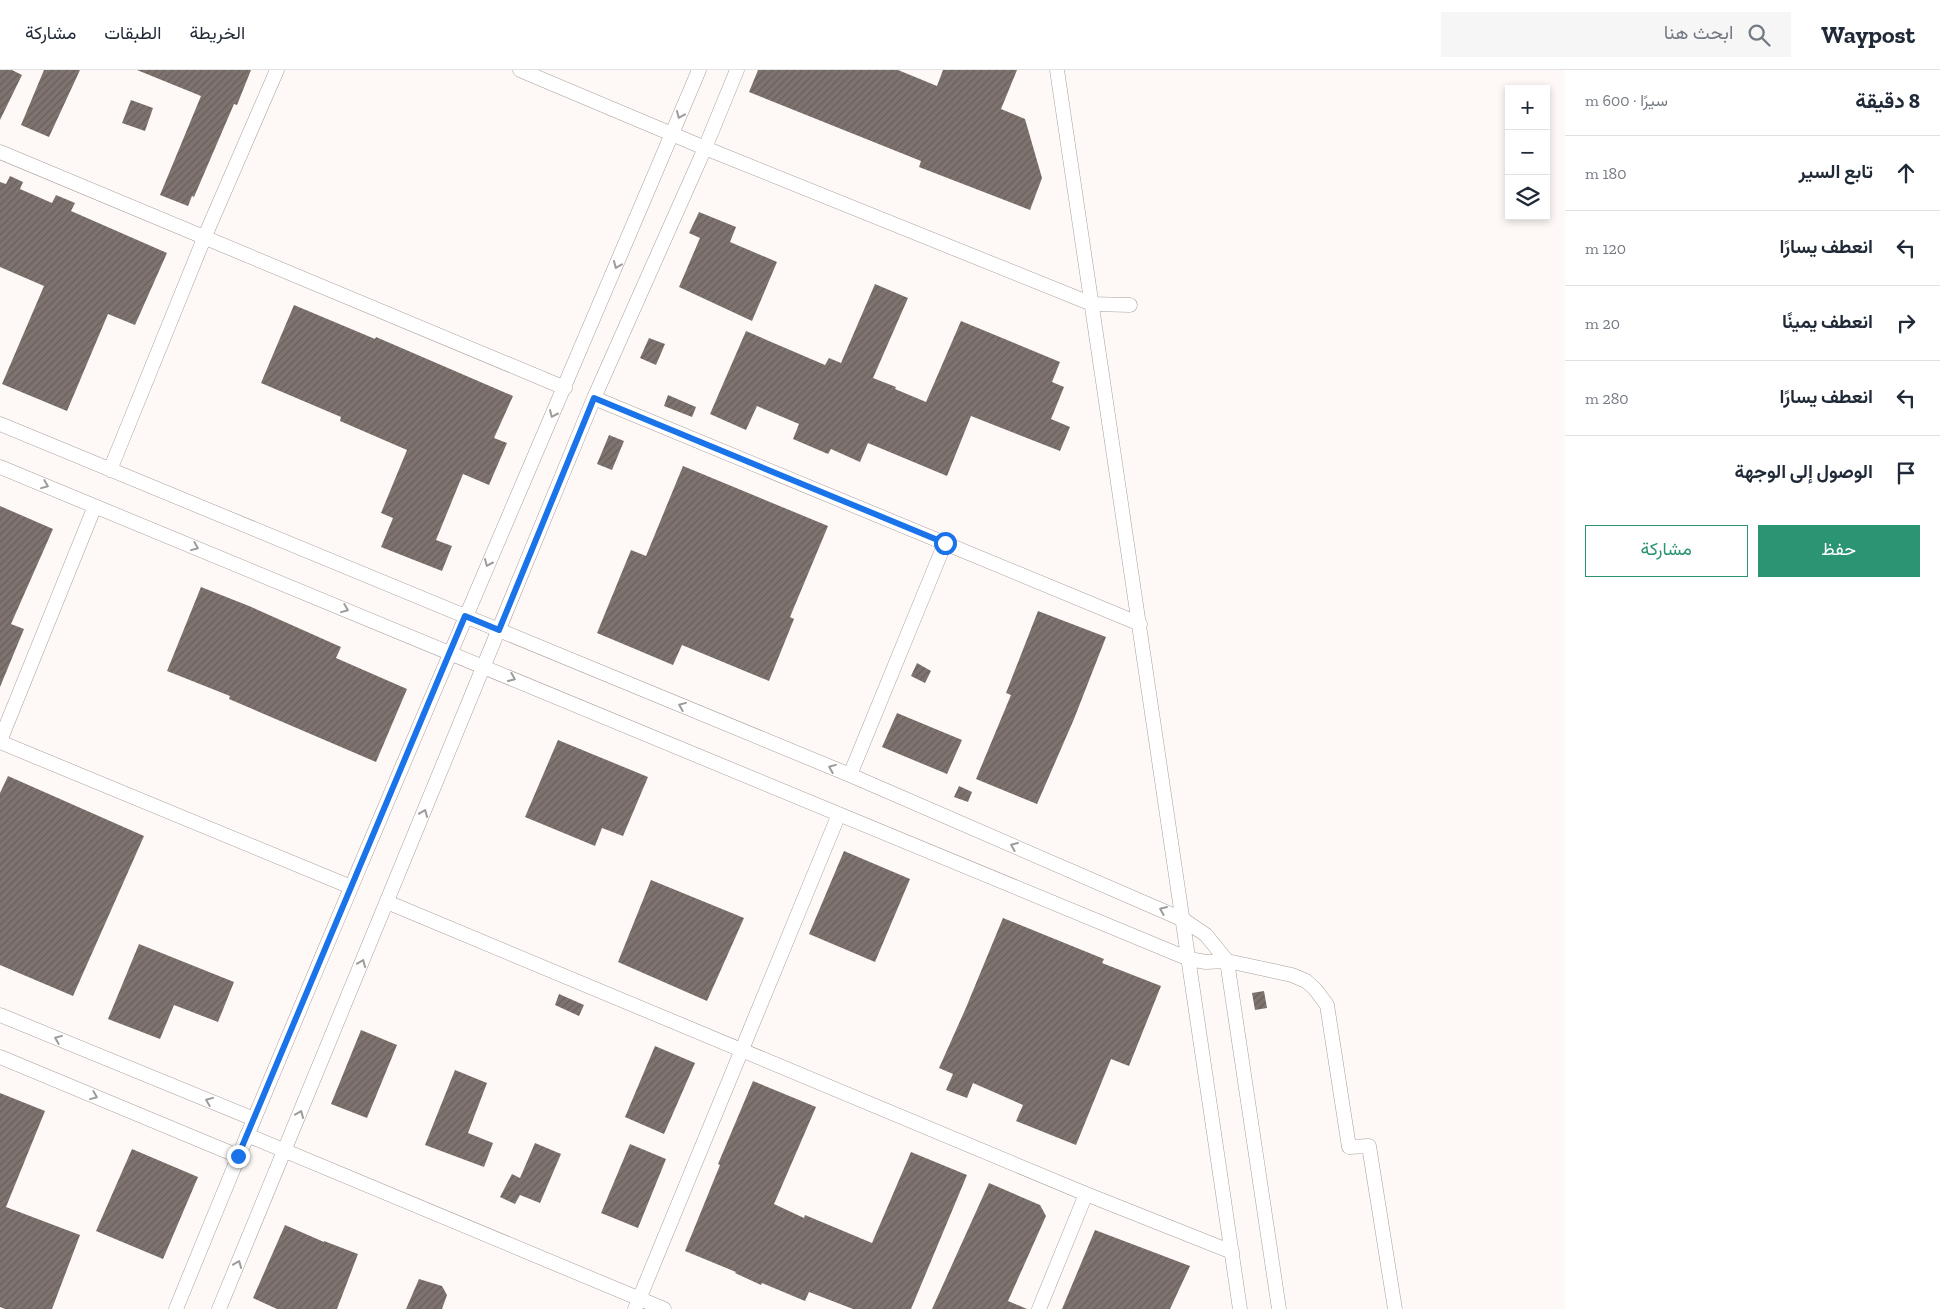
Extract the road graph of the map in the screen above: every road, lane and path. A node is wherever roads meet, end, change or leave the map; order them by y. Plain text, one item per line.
1 (277, 70) edge
2 (520, 70) edge
3 (699, 70) edge
4 (737, 70) edge
5 (1058, 70) edge
6 (672, 134) junction
7 (705, 148) junction
8 (0, 152) edge
9 (205, 236) junction
10 (1092, 304) junction
11 (1130, 305) dead end
12 (564, 388) junction
13 (594, 398) junction
14 (0, 424) edge
15 (0, 467) edge
16 (110, 470) junction
17 (95, 506) junction
18 (945, 543) junction
19 (465, 616) junction
20 (1140, 624) junction
21 (499, 630) junction
22 (450, 653) junction
23 (484, 667) junction
24 (0, 741) edge
25 (850, 775) junction
26 (839, 814) junction
27 (351, 887) junction
28 (387, 902) junction
29 (1184, 920) junction
30 (1190, 959) junction
31 (1227, 961) junction
32 (0, 1015) edge
33 (742, 1050) junction
34 (0, 1057) edge
35 (254, 1119) junction
36 (247, 1135) junction
37 (284, 1151) junction
38 (238, 1156) junction
39 (1086, 1194) junction
40 (1232, 1252) junction
41 (637, 1304) edge
42 (176, 1309) edge
43 (220, 1309) edge
44 (664, 1309) edge
45 (1039, 1309) edge
46 (1240, 1309) edge
47 (1279, 1309) edge
48 (1394, 1309) edge

1 - 9 street
2 - 6 street
3 -> 6 street
4 - 7 street
5 - 10 street
6 - 7 street
6 -> 12 street
7 - 10 street
7 - 13 street
8 - 9 street
9 - 12 street
9 - 16 street
10 - 11 street
10 - 20 street
12 -> 19 street
13 - 18 street
13 - 21 street
14 - 16 street
15 -> 17 street
16 - 19 street
17 -> 22 street
17 - 24 street
18 - 20 street
18 - 25 street
19 - 21 street
19 - 22 street
20 - 29 street
21 - 23 street
25 -> 21 street
22 - 23 street
22 - 27 street
23 -> 26 street
28 -> 23 street
24 - 27 street
29 -> 25 street
26 - 30 street
26 - 33 street
27 - 35 street
28 - 33 street
37 -> 28 street
29 - 30 street
29 - 31 street
30 - 31 street
30 - 40 street
31 - 47 street
31 - 48 street
35 -> 32 street
33 - 39 street
33 - 41 street
34 -> 38 street
35 - 36 street
36 - 37 street
36 - 38 street
37 - 41 street
43 -> 37 street
38 - 42 street
39 - 40 street
39 - 45 street
40 - 46 street
41 - 44 street

